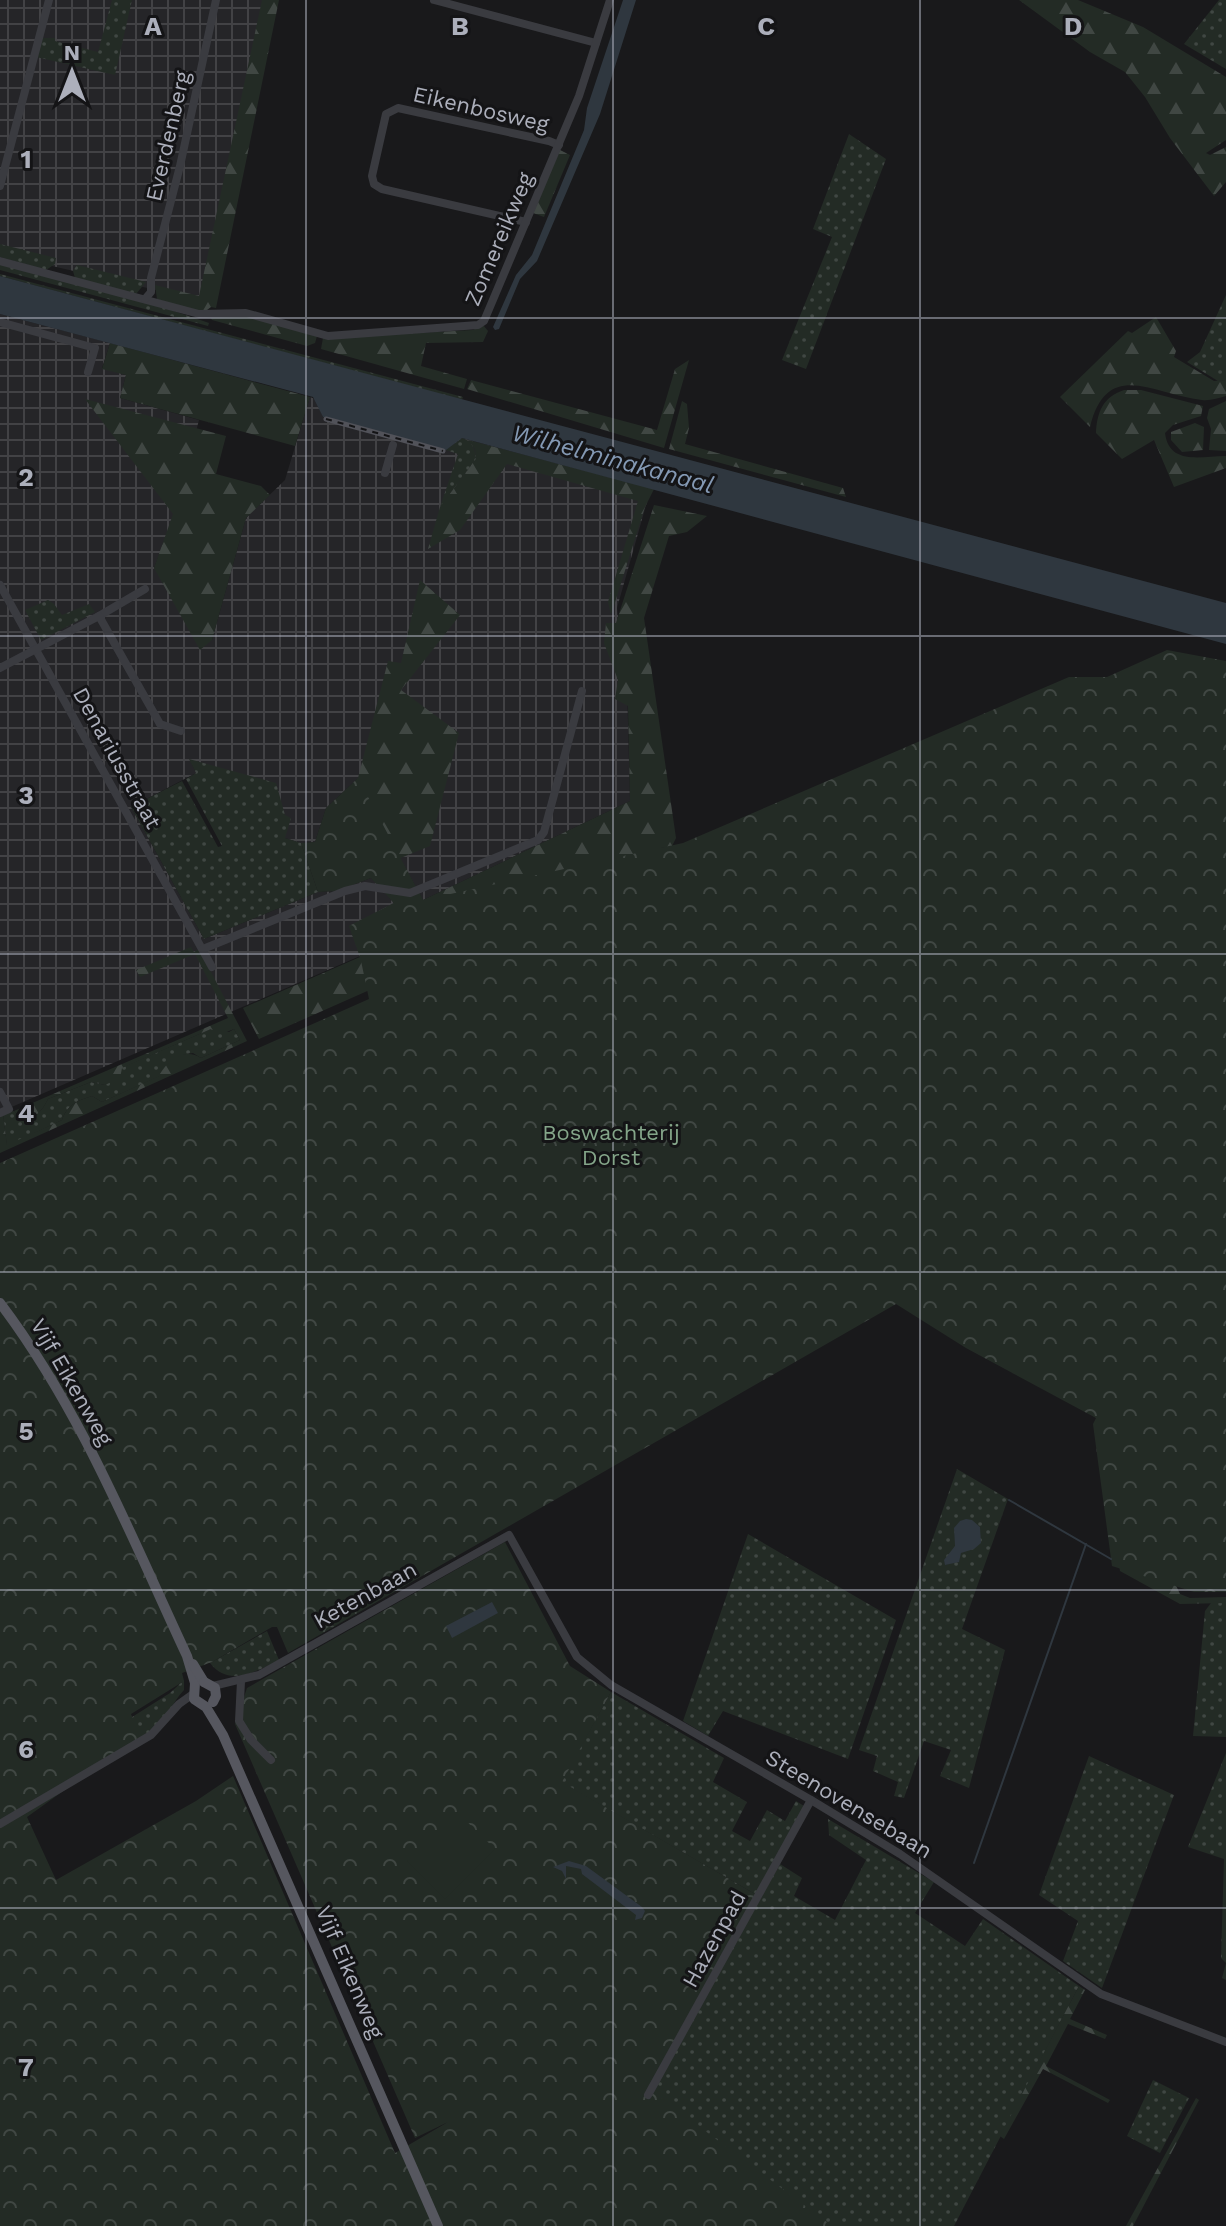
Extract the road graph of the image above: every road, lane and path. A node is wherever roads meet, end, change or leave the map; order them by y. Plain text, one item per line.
1 (49, 0) edge
2 (216, 0) edge
3 (434, 0) edge
4 (610, 0) edge
5 (596, 43) junction
6 (559, 145) junction
7 (0, 186) edge
8 (526, 222) junction
9 (0, 261) edge
10 (145, 299) junction
11 (0, 322) edge
12 (88, 372) dead end
13 (393, 445) dead end
14 (385, 473) dead end
15 (0, 585) edge
16 (145, 589) dead end
17 (99, 616) junction
18 (36, 648) junction
19 (0, 668) edge
20 (582, 691) dead end
21 (181, 731) dead end
22 (203, 949) junction
23 (212, 967) dead end
24 (0, 1092) edge
25 (0, 1113) edge
26 (0, 1303) edge
27 (509, 1535) joint
28 (239, 1681) junction
29 (204, 1694) junction
30 (271, 1760) dead end
31 (811, 1800) junction
32 (0, 1824) edge
33 (1226, 2042) edge
34 (648, 2095) dead end
35 (438, 2226) edge

1 - 7 street
2 - 10 street, Everdenberg
3 - 5 street
4 - 5 street, Zomereikweg
5 - 6 street, Zomereikweg
6 - 8 street, Zomereikweg
6 - 8 street, Eikenbosweg
8 - 10 street, Zomereikweg
9 - 10 street
11 - 12 street
13 - 14 street
15 - 18 street, Denariusstraat
16 - 17 street
17 - 18 street
17 - 21 street
18 - 19 street
18 - 22 street, Denariusstraat
20 - 22 street
22 - 23 street, Denariusstraat
24 - 25 street
26 - 29 main road, Vijf Eikenweg
27 - 28 street, Ketenbaan
27 - 31 street, Steenovensebaan
28 - 29 street, Ketenbaan
28 - 30 street
29 - 32 street, Ketenbaan
29 - 35 main road, Vijf Eikenweg
31 - 33 street, Steenovensebaan
31 - 34 street, Hazenpad

